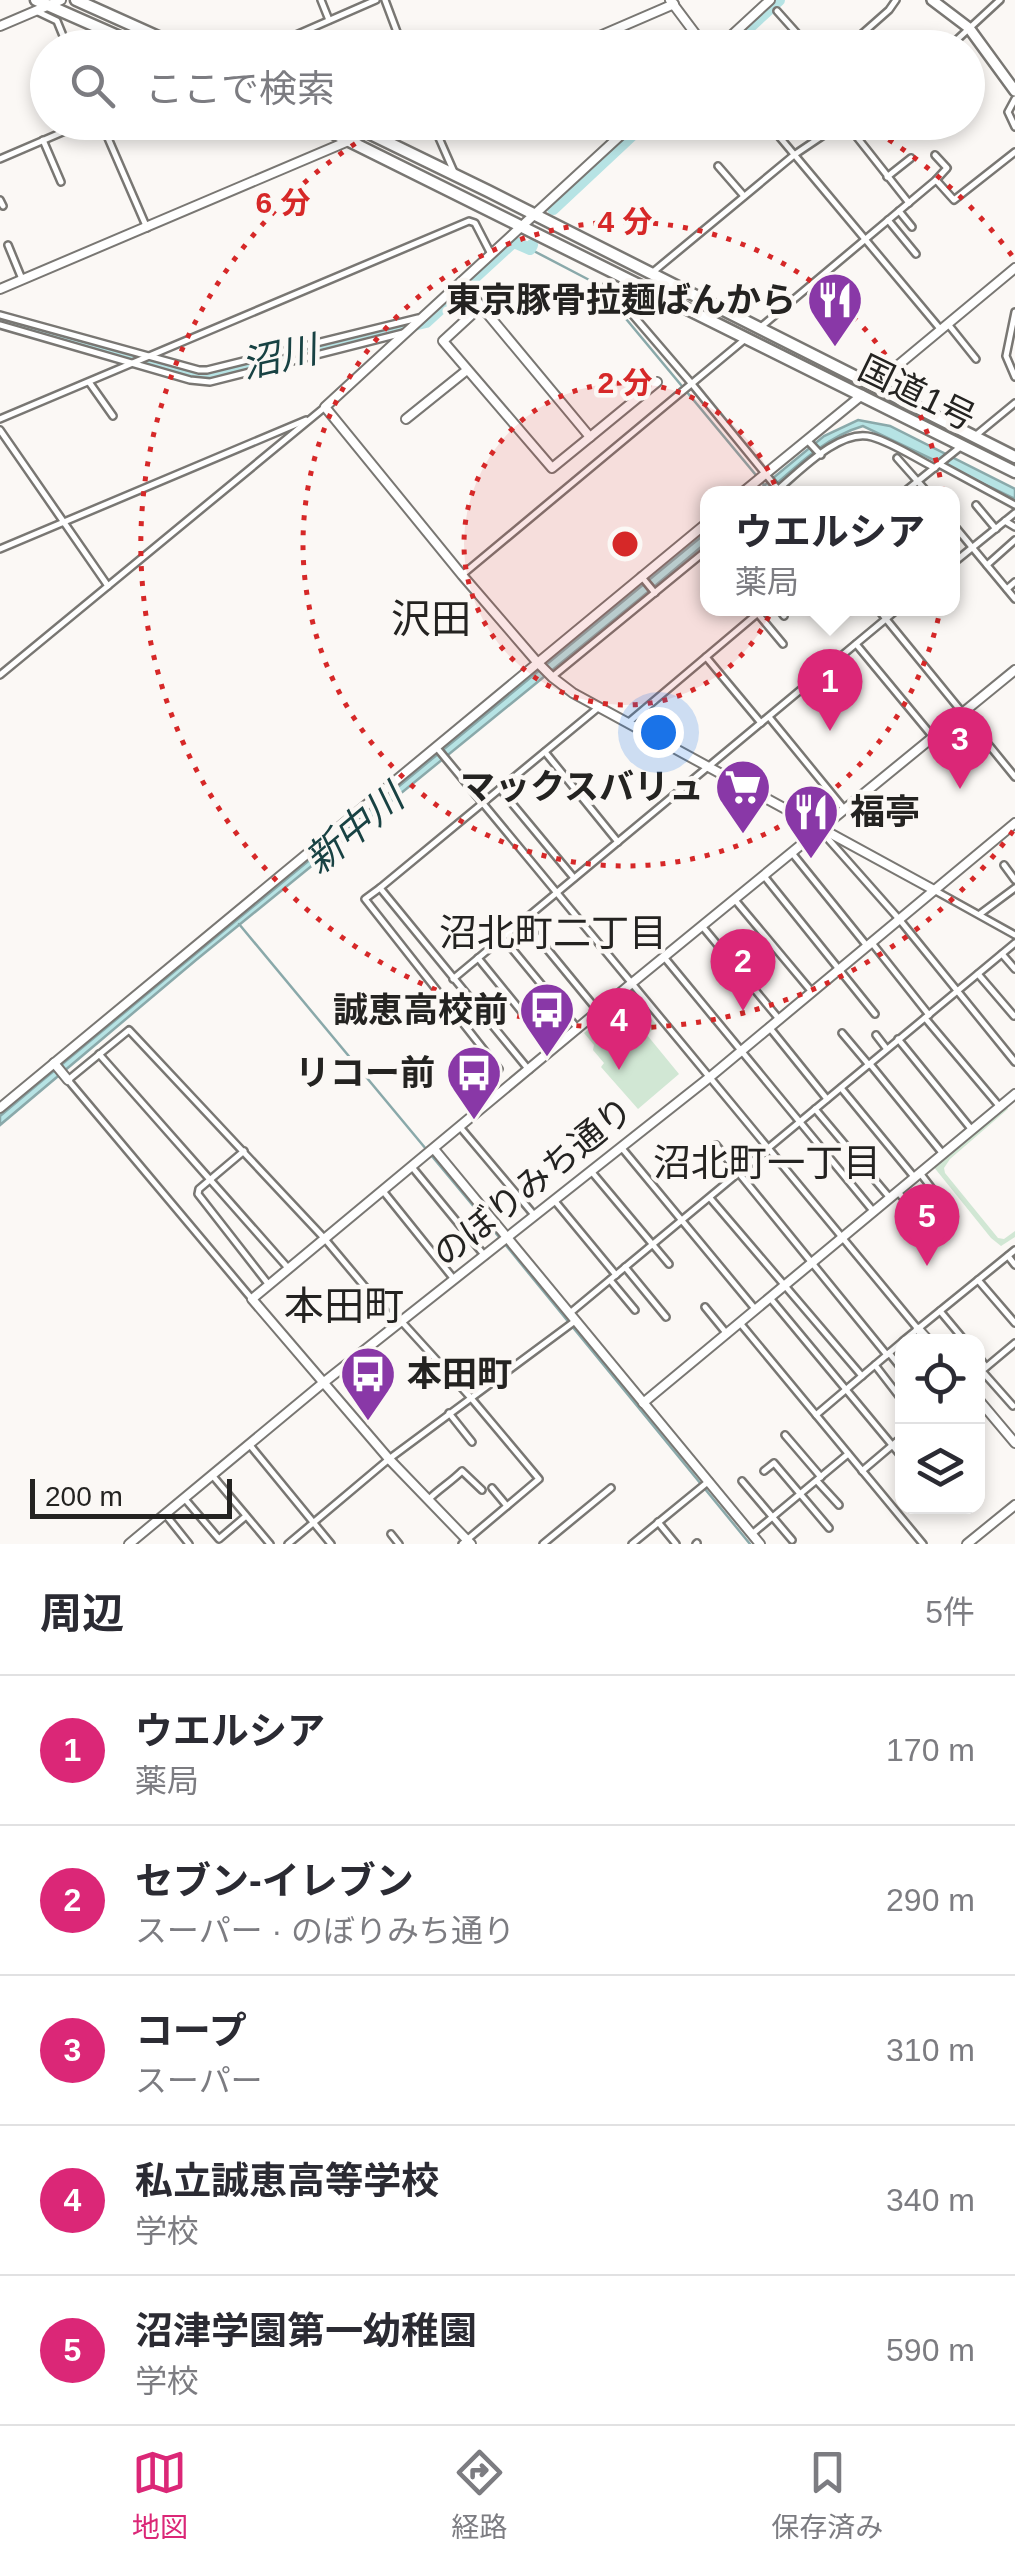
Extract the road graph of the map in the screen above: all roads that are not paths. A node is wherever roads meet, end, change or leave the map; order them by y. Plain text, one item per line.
1 (61, 0) edge
2 (76, 0) edge
3 (321, 0) edge
4 (376, 0) edge
5 (385, 0) edge
6 (770, 0) edge
7 (896, 0) edge
8 (932, 0) edge
9 (1000, 0) edge
10 (674, 1) edge
11 (48, 5) junction
12 (36, 6) edge
13 (777, 11) dead end
14 (329, 20) junction
15 (0, 26) edge
16 (969, 28) joint
17 (61, 30) edge
18 (104, 30) edge
19 (143, 30) edge
20 (306, 30) edge
21 (396, 30) edge
22 (611, 30) edge
23 (694, 30) edge
24 (738, 30) edge
25 (794, 30) edge
26 (866, 30) edge
27 (985, 50) edge
28 (1015, 90) edge
29 (1015, 99) edge
30 (1015, 127) edge
31 (43, 140) joint
32 (109, 140) edge
33 (383, 140) edge
34 (440, 140) edge
35 (616, 140) edge
36 (782, 140) edge
37 (817, 140) edge
38 (858, 140) edge
39 (348, 141) joint
40 (1015, 152) edge
41 (794, 155) junction
42 (935, 155) dead end
43 (910, 158) dead end
44 (0, 159) edge
45 (718, 166) dead end
46 (455, 175) junction
47 (888, 177) junction
48 (936, 180) junction
49 (61, 182) dead end
50 (744, 196) junction
51 (909, 204) junction
52 (900, 211) junction
53 (534, 215) junction
54 (888, 220) junction
55 (522, 226) junction
56 (912, 226) dead end
57 (147, 228) junction
58 (865, 239) junction
59 (8, 245) dead end
60 (491, 254) junction
61 (916, 254) dead end
62 (1015, 268) edge
63 (651, 274) junction
64 (22, 280) junction
65 (461, 282) junction
66 (638, 284) junction
67 (607, 285) dead end
68 (0, 290) edge
69 (619, 299) junction
70 (481, 306) junction
71 (1015, 312) edge
72 (0, 314) edge
73 (422, 318) junction
74 (0, 324) edge
75 (759, 328) junction
76 (945, 328) junction
77 (407, 332) junction
78 (747, 339) junction
79 (148, 356) junction
80 (976, 359) dead end
81 (131, 364) junction
82 (467, 370) junction
83 (1015, 377) edge
84 (89, 382) junction
85 (657, 382) dead end
86 (692, 384) junction
87 (874, 385) junction
88 (861, 396) junction
89 (1015, 403) edge
90 (325, 407) junction
91 (114, 416) dead end
92 (313, 417) junction
93 (0, 419) edge
94 (406, 419) dead end
95 (0, 430) edge
96 (975, 436) junction
97 (590, 437) junction
98 (808, 441) junction
99 (957, 449) junction
100 (819, 454) junction
101 (1015, 457) edge
102 (897, 458) dead end
103 (937, 466) junction
104 (1015, 472) edge
105 (765, 476) junction
106 (918, 481) junction
107 (751, 486) edge
108 (773, 486) edge
109 (784, 486) edge
110 (912, 486) edge
111 (922, 486) edge
112 (976, 505) dead end
113 (1015, 505) edge
114 (1015, 513) edge
115 (1006, 521) junction
116 (63, 522) junction
117 (1015, 527) edge
118 (700, 528) edge
119 (996, 528) junction
120 (960, 533) edge
121 (1015, 540) edge
122 (973, 548) junction
123 (0, 549) edge
124 (700, 556) edge
125 (960, 558) edge
126 (987, 565) junction
127 (462, 574) junction
128 (641, 576) junction
129 (1015, 582) edge
130 (108, 586) junction
131 (1007, 589) junction
132 (655, 593) junction
133 (1015, 598) edge
134 (755, 616) edge
135 (764, 616) edge
136 (883, 616) edge
137 (889, 616) edge
138 (886, 619) junction
139 (783, 644) dead end
140 (856, 644) junction
141 (706, 657) junction
142 (537, 662) junction
143 (1015, 670) edge
144 (0, 675) edge
145 (550, 676) junction
146 (599, 707) junction
147 (962, 712) junction
148 (769, 716) junction
149 (629, 722) junction
150 (761, 723) junction
151 (932, 737) junction
152 (437, 748) junction
153 (545, 752) junction
154 (710, 766) junction
155 (1015, 776) edge
156 (500, 789) junction
157 (483, 804) junction
158 (844, 810) junction
159 (1015, 823) edge
160 (820, 830) junction
161 (618, 842) junction
162 (792, 853) junction
163 (1004, 865) dead end
164 (764, 876) junction
165 (574, 878) junction
166 (1015, 884) edge
167 (380, 888) junction
168 (934, 890) junction
169 (558, 892) junction
170 (735, 900) junction
171 (980, 914) junction
172 (899, 919) junction
173 (524, 920) junction
174 (1015, 922) edge
175 (702, 926) junction
176 (1006, 930) junction
177 (503, 938) junction
178 (1015, 939) edge
179 (869, 944) junction
180 (1002, 954) junction
181 (664, 956) junction
182 (478, 958) junction
183 (839, 968) junction
184 (1015, 969) edge
185 (978, 974) junction
186 (453, 979) junction
187 (632, 983) junction
188 (812, 992) junction
189 (956, 992) junction
190 (599, 1011) junction
191 (875, 1014) dead end
192 (927, 1016) junction
193 (1014, 1016) edge
194 (779, 1019) junction
195 (769, 1028) junction
196 (578, 1029) junction
197 (842, 1033) dead end
198 (876, 1035) dead end
199 (898, 1039) junction
200 (887, 1049) junction
201 (552, 1050) junction
202 (740, 1051) junction
203 (99, 1054) junction
204 (1015, 1062) edge
205 (54, 1063) junction
206 (869, 1064) junction
207 (500, 1069) dead end
208 (528, 1070) junction
209 (710, 1077) junction
210 (68, 1080) junction
211 (841, 1088) junction
212 (1015, 1094) edge
213 (827, 1100) junction
214 (1000, 1107) junction
215 (0, 1108) edge
216 (815, 1110) junction
217 (800, 1122) junction
218 (460, 1127) junction
219 (972, 1130) junction
220 (716, 1145) dead end
221 (621, 1147) junction
222 (768, 1148) junction
223 (434, 1149) junction
224 (244, 1151) junction
225 (943, 1154) junction
226 (412, 1167) junction
227 (591, 1171) junction
228 (739, 1172) junction
229 (918, 1176) junction
230 (211, 1180) junction
231 (383, 1190) junction
232 (898, 1192) junction
233 (710, 1198) junction
234 (890, 1198) junction
235 (554, 1200) junction
236 (874, 1212) junction
237 (535, 1216) junction
238 (683, 1221) junction
239 (324, 1238) junction
240 (843, 1238) junction
241 (504, 1241) junction
242 (653, 1245) junction
243 (1015, 1250) edge
244 (485, 1256) junction
245 (1008, 1256) junction
246 (812, 1263) junction
247 (670, 1264) dead end
248 (1015, 1265) edge
249 (625, 1267) junction
250 (289, 1268) junction
251 (613, 1277) junction
252 (455, 1280) junction
253 (978, 1280) junction
254 (269, 1285) junction
255 (784, 1287) junction
256 (770, 1298) junction
257 (252, 1299) junction
258 (704, 1307) dead end
259 (635, 1310) dead end
260 (756, 1310) junction
261 (940, 1311) junction
262 (572, 1317) junction
263 (666, 1318) dead end
264 (740, 1323) junction
265 (1015, 1323) edge
266 (400, 1324) junction
267 (918, 1329) junction
268 (727, 1334) junction
269 (912, 1334) edge
270 (922, 1334) edge
271 (959, 1334) edge
272 (1015, 1343) edge
273 (895, 1348) edge
274 (888, 1354) junction
275 (895, 1362) edge
276 (875, 1366) junction
277 (985, 1368) edge
278 (985, 1374) edge
279 (862, 1376) junction
280 (323, 1383) junction
281 (846, 1390) junction
282 (895, 1391) edge
283 (471, 1398) junction
284 (643, 1403) junction
285 (1013, 1406) edge
286 (985, 1408) edge
287 (449, 1414) junction
288 (816, 1415) junction
289 (785, 1435) dead end
290 (472, 1442) dead end
291 (895, 1443) edge
292 (249, 1444) junction
293 (1015, 1444) edge
294 (892, 1445) junction
295 (895, 1449) edge
296 (848, 1454) junction
297 (389, 1459) junction
298 (862, 1470) junction
299 (764, 1471) dead end
300 (212, 1475) junction
301 (819, 1479) junction
302 (742, 1481) dead end
303 (709, 1482) junction
304 (492, 1488) dead end
305 (611, 1488) dead end
306 (482, 1490) dead end
307 (801, 1494) junction
308 (184, 1498) junction
309 (428, 1500) junction
310 (839, 1505) dead end
311 (1015, 1505) edge
312 (508, 1506) junction
313 (166, 1514) junction
314 (246, 1516) junction
315 (773, 1517) junction
316 (658, 1522) junction
317 (314, 1523) junction
318 (829, 1528) dead end
319 (391, 1534) dead end
320 (752, 1534) junction
321 (792, 1540) dead end
322 (467, 1542) edge
323 (973, 1542) edge
324 (129, 1544) edge
325 (189, 1544) edge
326 (270, 1544) edge
327 (288, 1544) edge
328 (331, 1544) edge
329 (399, 1544) edge
330 (543, 1544) edge
331 (632, 1544) edge
332 (676, 1544) edge
333 (760, 1544) edge
334 (922, 1544) edge

1 - 11 street
2 - 19 highway
3 - 14 street
4 - 14 street
5 - 21 street
6 - 24 street
7 - 26 street
8 - 16 main road
9 - 16 street
10 - 22 street
10 - 23 street
11 - 12 highway
11 - 18 highway
12 - 15 street
12 - 17 street
13 - 25 street
14 - 20 street
27 - 28 main road
29 - 30 street
31 - 44 street
31 - 49 street
32 - 57 street
33 - 46 highway, 国道1号
34 - 46 street
35 - 53 street
36 - 41 street
37 - 41 street
38 - 47 street
39 - 55 highway, 国道1号
39 - 57 street
40 - 48 street
41 - 50 street
41 - 58 street
42 - 48 street
43 - 47 street
45 - 50 street
46 - 53 highway, 国道1号
47 - 51 street
48 - 51 street
50 - 63 street
51 - 52 street
52 - 54 street
52 - 56 street
53 - 55 street
53 - 63 highway, 国道1号
54 - 58 street
54 - 61 street
55 - 60 street
55 - 66 highway, 国道1号
57 - 64 street
58 - 75 street
58 - 76 street
59 - 64 street
60 - 65 street
60 - 79 street
62 - 76 street
63 - 75 highway, 国道1号
64 - 68 street
65 - 70 street
65 - 73 street
66 - 69 street
66 - 78 highway, 国道1号
67 - 69 street
69 - 86 street
70 - 82 street
70 - 97 street
71 - 83 street
72 - 79 street
73 - 77 street
73 - 79 street
74 - 81 street
75 - 87 highway, 国道1号
76 - 80 street
76 - 87 street
77 - 81 street
77 - 90 street
78 - 86 street
78 - 88 highway, 国道1号
79 - 81 street
81 - 84 street
82 - 94 street
82 - 97 street
84 - 91 street
84 - 93 street
85 - 97 street
86 - 105 street
86 - 127 street
87 - 88 street
87 - 96 highway, 国道1号
88 - 98 street
88 - 99 highway, 国道1号
89 - 96 street
90 - 92 street
90 - 127 street
92 - 116 street
92 - 130 street
95 - 116 street
96 - 101 highway, 国道1号
98 - 100 street
98 - 105 street
99 - 103 street
99 - 104 highway, 国道1号
100 - 103 street
100 - 109 street
102 - 106 street
103 - 106 street
103 - 113 street
105 - 107 street
105 - 108 street
106 - 110 street
106 - 111 street
112 - 119 street
114 - 115 street
115 - 117 street
115 - 119 street
116 - 123 street
116 - 130 street
118 - 128 street
119 - 122 street
120 - 122 street
121 - 126 street
122 - 125 street
122 - 126 street
124 - 132 street
126 - 131 street
127 - 142 street
128 - 132 street
128 - 142 street
129 - 131 street
130 - 144 street
131 - 133 street
132 - 145 street
134 - 141 street
135 - 139 street
136 - 138 street
137 - 138 street
138 - 140 street
138 - 147 street
140 - 148 street
140 - 151 street
141 - 149 street
141 - 150 street
142 - 145 street
142 - 152 street
143 - 147 street
145 - 146 street
146 - 149 street
146 - 153 street
147 - 151 street
147 - 155 street
148 - 150 street
148 - 158 street
149 - 154 street
150 - 154 street
151 - 158 street
152 - 157 street
152 - 205 street
153 - 156 street
153 - 161 street
154 - 160 street
154 - 161 street
156 - 157 street
156 - 165 street
157 - 167 street
157 - 169 street
158 - 160 street
159 - 168 street, のぼりみち通り
160 - 162 street
160 - 168 street
160 - 172 street
161 - 165 street
162 - 164 street
162 - 179 street
163 - 166 street
164 - 170 street
164 - 183 street
165 - 169 street
166 - 171 street
167 - 186 street
167 - 207 street
168 - 171 street
168 - 172 street, のぼりみち通り
169 - 173 street
169 - 187 street
170 - 175 street
170 - 188 street
171 - 176 street
172 - 179 street, のぼりみち通り
172 - 189 street
173 - 177 street
173 - 190 street
174 - 176 street
175 - 181 street
175 - 194 street
176 - 178 street
177 - 182 street
177 - 196 street
178 - 180 street
179 - 183 street, のぼりみち通り
179 - 192 street
180 - 184 street
180 - 185 street
181 - 187 street
181 - 202 street
182 - 186 street
182 - 201 street
183 - 188 street, のぼりみち通り
183 - 191 street
185 - 189 street
185 - 193 street
186 - 208 street
187 - 190 street
187 - 209 street
188 - 194 street, のぼりみち通り
189 - 192 street
189 - 204 street
190 - 196 street
192 - 199 street
192 - 214 street
194 - 195 street, のぼりみち通り
195 - 202 street, のぼりみち通り
195 - 213 street
196 - 201 street
197 - 206 street
198 - 200 street
199 - 200 street
199 - 219 street
200 - 206 street
201 - 208 street
202 - 209 street, のぼりみち通り
202 - 217 street
203 - 210 street
203 - 224 street
203 - 230 street
205 - 210 street
205 - 215 street
206 - 211 street
206 - 225 street
208 - 218 street
209 - 221 street, のぼりみち通り
209 - 222 street
210 - 257 street
211 - 213 street
211 - 229 street
212 - 214 street
213 - 216 street
214 - 219 street
216 - 217 street
216 - 234 street
217 - 222 street
217 - 236 street
218 - 223 street
218 - 237 street
219 - 225 street
220 - 228 street
221 - 227 street, のぼりみち通り
221 - 238 street
222 - 228 street
222 - 240 street
223 - 226 street
223 - 241 street
224 - 230 street
224 - 239 street
225 - 229 street
226 - 231 street
226 - 244 street
227 - 235 street, のぼりみち通り
227 - 242 street
228 - 233 street
228 - 246 street
229 - 232 street
229 - 232 street
230 - 250 street
230 - 254 street
231 - 239 street
231 - 252 street
232 - 234 street
233 - 238 street
233 - 255 street
234 - 236 street
235 - 237 street, のぼりみち通り
235 - 251 street
236 - 240 street
237 - 241 street, のぼりみち通り
238 - 242 street
238 - 260 street
239 - 250 street
239 - 266 street
240 - 246 street
240 - 267 street
241 - 244 street, のぼりみち通り
241 - 262 street
242 - 247 street
242 - 249 street
243 - 245 street
244 - 252 street, のぼりみち通り
245 - 248 street
245 - 253 street
246 - 255 street
246 - 274 street
249 - 251 street
249 - 263 street
250 - 254 street
251 - 259 street
251 - 262 street
252 - 266 street, のぼりみち通り
253 - 261 street
253 - 265 street
254 - 257 street
255 - 256 street
255 - 279 street
256 - 260 street
256 - 281 street
257 - 280 street
258 - 268 street
260 - 264 street
261 - 267 street
261 - 271 street
262 - 283 street
262 - 284 street
264 - 268 street
264 - 288 street
266 - 280 street, のぼりみち通り
266 - 283 street
267 - 269 street
267 - 270 street
268 - 284 street
272 - 277 street
273 - 274 street
274 - 275 street
274 - 276 street
276 - 279 street
276 - 282 street
278 - 285 street
279 - 281 street
280 - 292 street, のぼりみち通り
280 - 297 street
281 - 288 street
281 - 294 street
283 - 287 street
283 - 312 street
284 - 303 street
286 - 293 street
287 - 290 street
287 - 297 street
288 - 296 street
289 - 301 street
291 - 294 street
292 - 300 street, のぼりみち通り
292 - 317 street
294 - 295 street
294 - 298 street
296 - 298 street
296 - 301 street
297 - 309 street
297 - 317 street
298 - 334 street
299 - 307 street
300 - 308 street, のぼりみち通り
300 - 314 street
301 - 307 street
301 - 310 street
302 - 315 street
303 - 316 street
303 - 320 street
304 - 312 street
305 - 330 street
306 - 309 street
307 - 315 street
307 - 318 street
308 - 313 street, のぼりみち通り
308 - 314 street
309 - 322 street
311 - 323 street
312 - 322 street
313 - 324 street, のぼりみち通り
313 - 325 street
314 - 326 street
315 - 320 street
315 - 321 street
316 - 331 street
316 - 332 street
317 - 327 street
317 - 328 street
319 - 329 street
320 - 333 street

